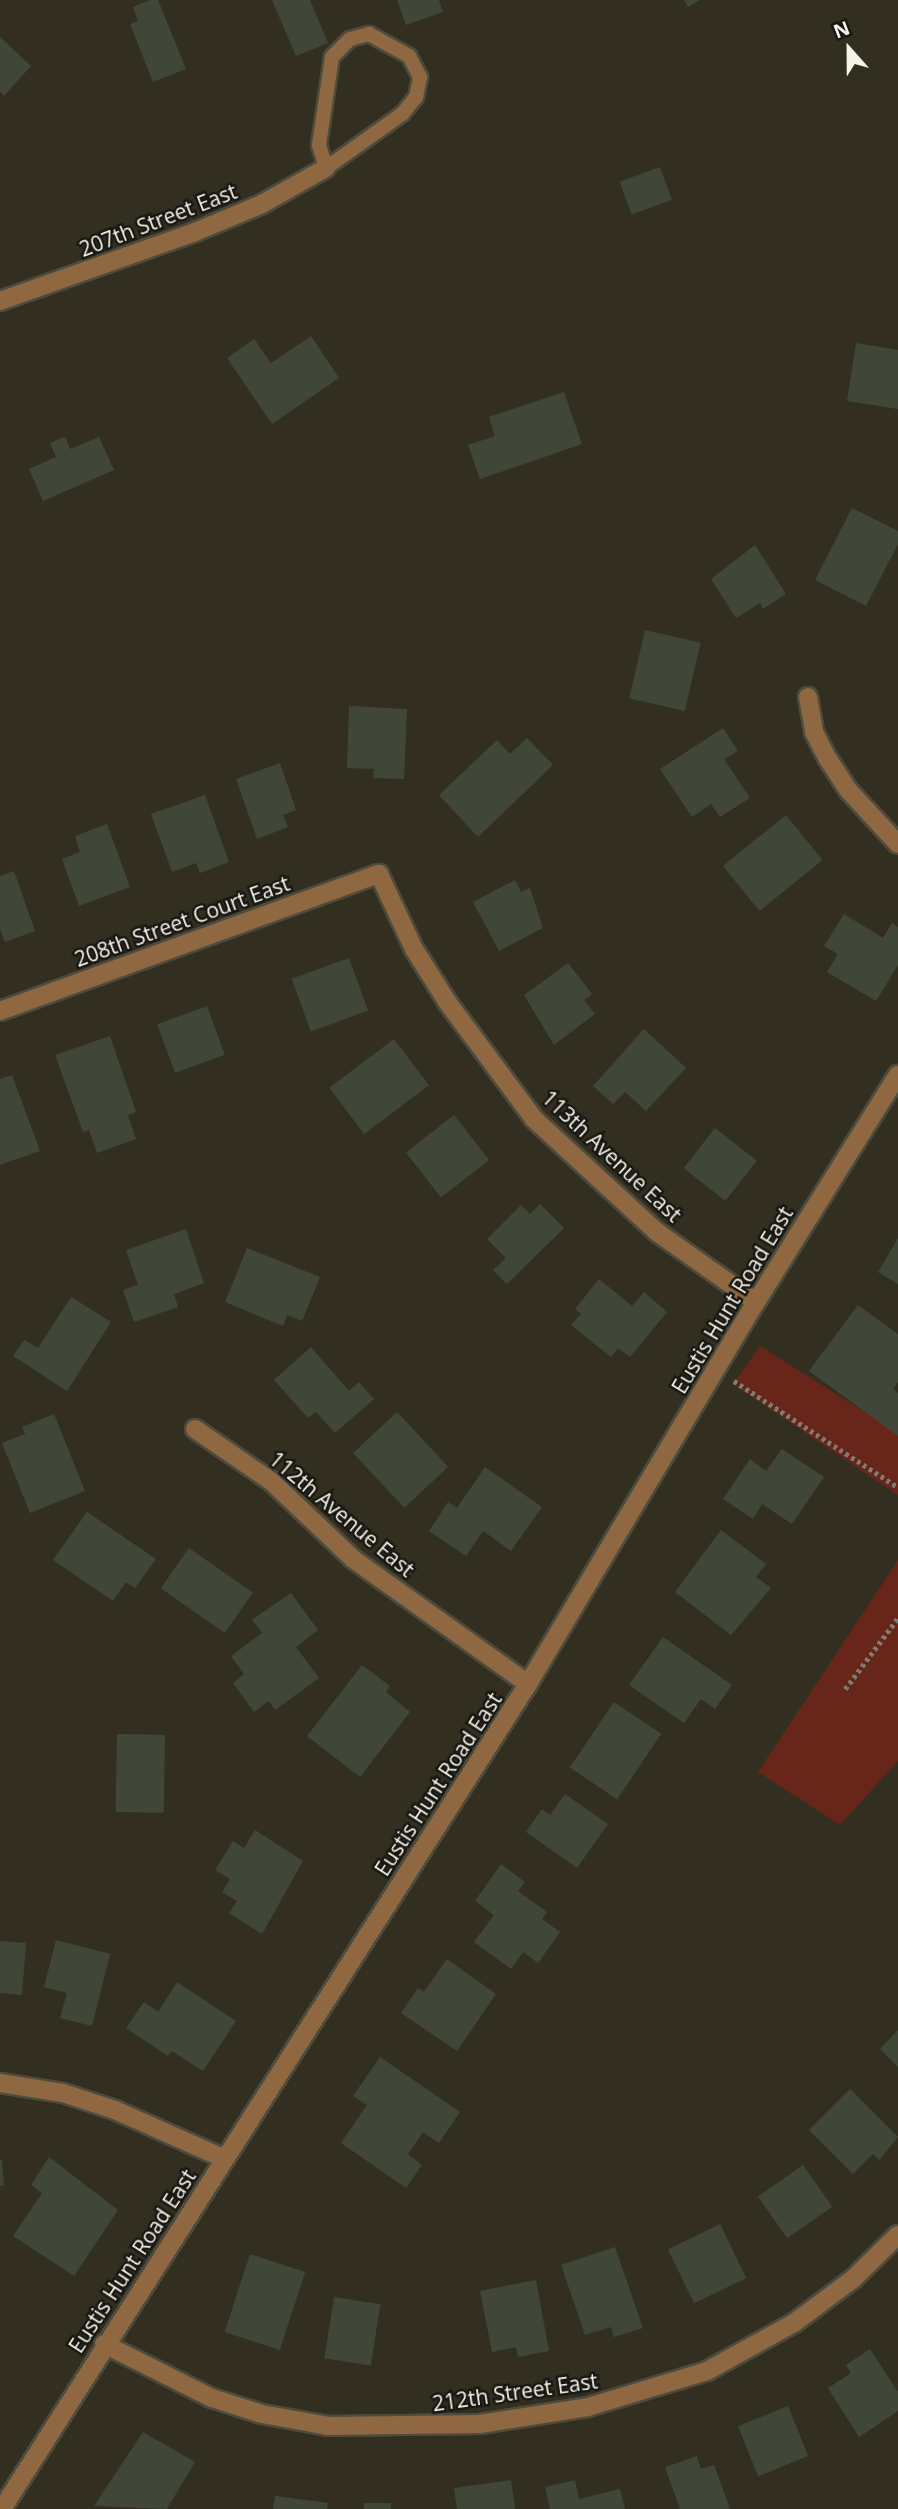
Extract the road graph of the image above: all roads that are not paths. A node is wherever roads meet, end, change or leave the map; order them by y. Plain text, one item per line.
1 (326, 168) junction
2 (0, 301) edge
3 (808, 697) dead end
4 (898, 844) edge
5 (379, 874) joint
6 (0, 1011) edge
7 (898, 1075) edge
8 (756, 1302) junction
9 (195, 1429) dead end
10 (528, 1684) junction
11 (0, 2083) edge
12 (225, 2159) junction
13 (898, 2235) edge
14 (104, 2344) junction
15 (2, 2509) edge

1 - 1 lane
1 - 2 street, 207th Street East
3 - 4 street
5 - 6 street, 208th Street Court East
5 - 8 street, 113th Avenue East
7 - 8 street, Eustis Hunt Road East
8 - 10 street, Eustis Hunt Road East
9 - 10 street, 112th Avenue East
10 - 12 street, Eustis Hunt Road East
11 - 12 street
12 - 14 street, Eustis Hunt Road East
13 - 14 street, 212th Street East
14 - 15 street, Eustis Hunt Road East

